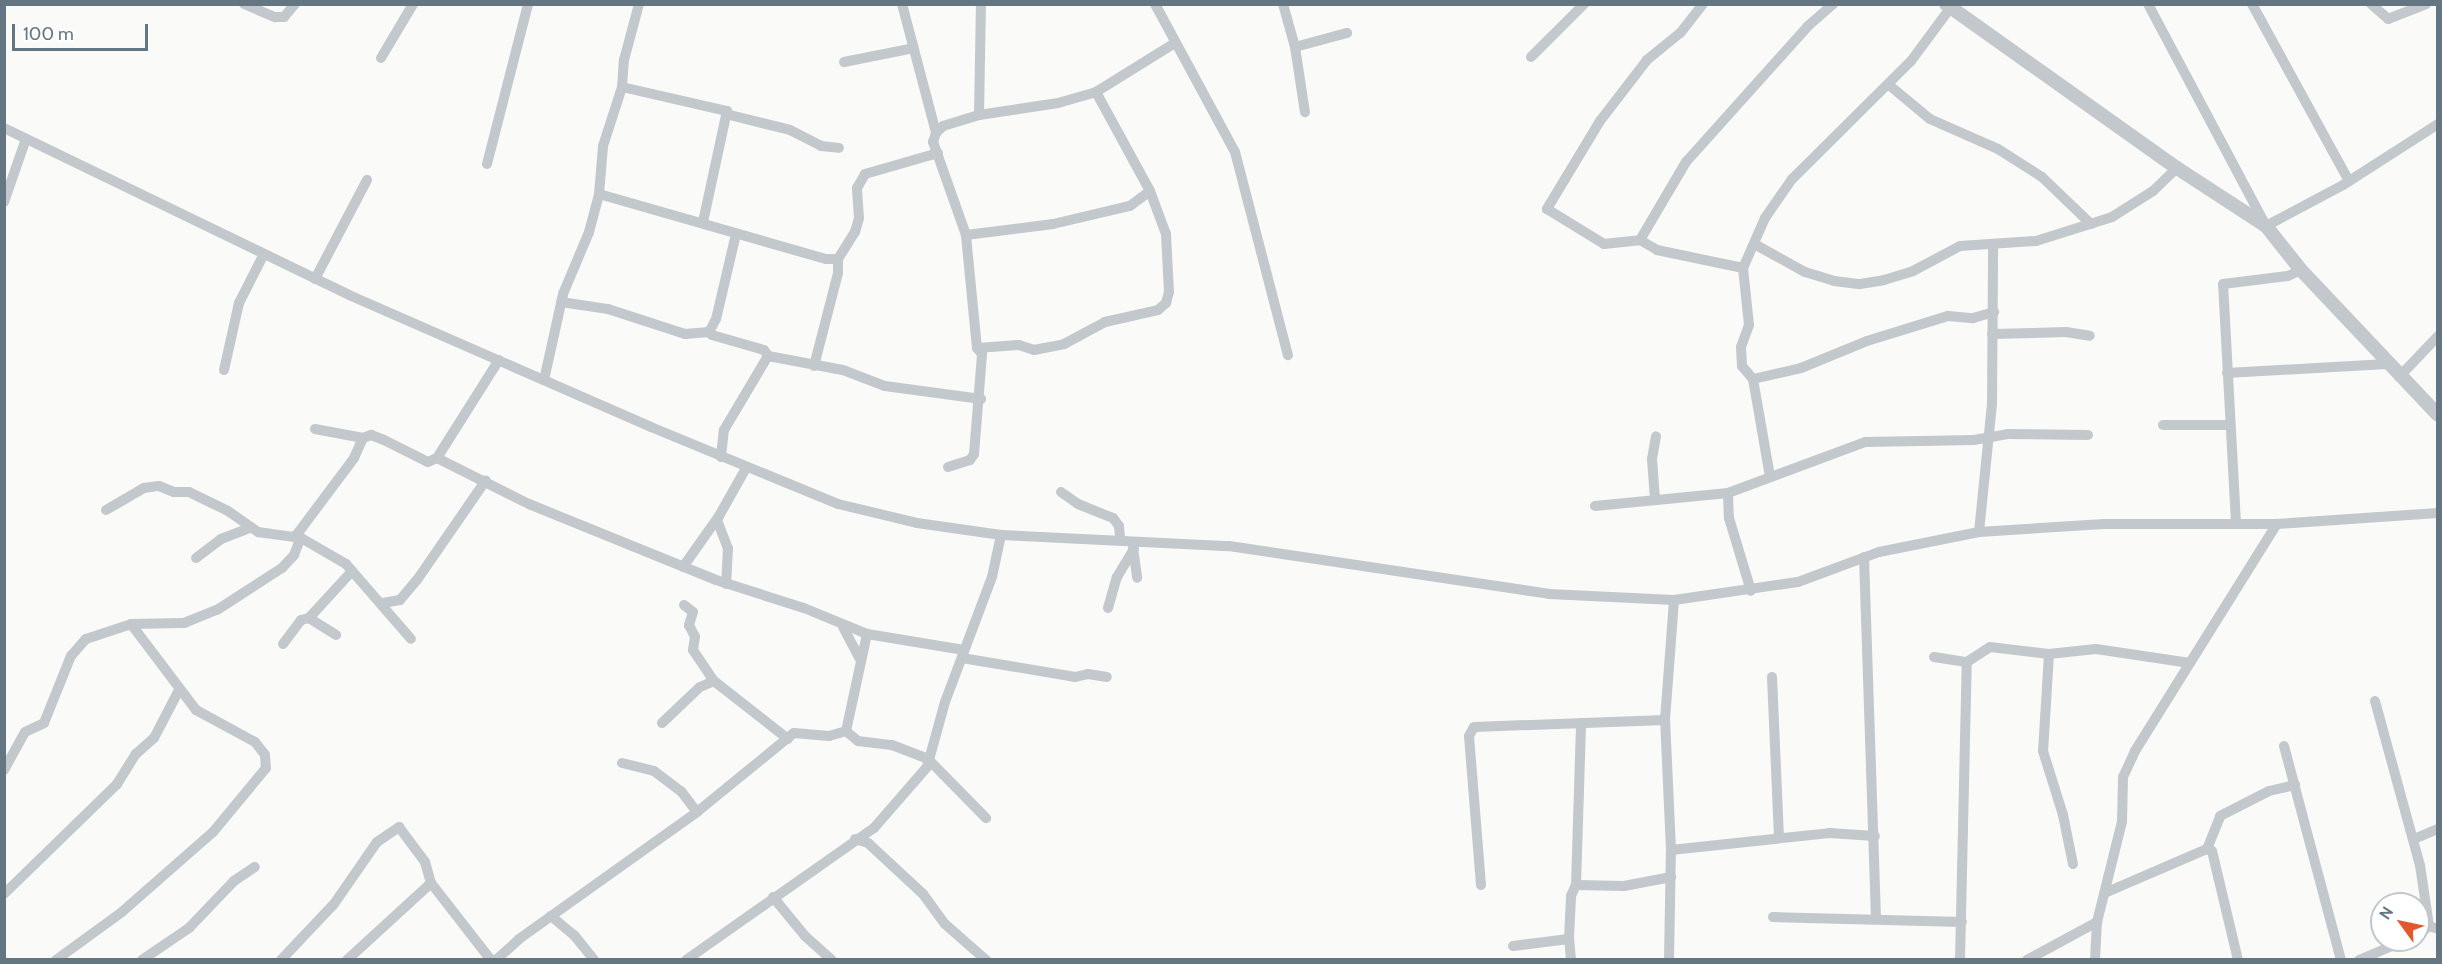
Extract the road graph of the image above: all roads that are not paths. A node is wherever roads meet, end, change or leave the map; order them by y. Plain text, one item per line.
1 (244, 4) edge
2 (295, 4) edge
3 (413, 4) edge
4 (528, 4) edge
5 (639, 4) edge
6 (902, 4) edge
7 (981, 4) edge
8 (1155, 4) edge
9 (1283, 4) edge
10 (1584, 4) edge
11 (1703, 4) edge
12 (1833, 4) edge
13 (2148, 4) edge
14 (2252, 4) edge
15 (2371, 4) edge
16 (2426, 4) edge
17 (1948, 6) edge
18 (1347, 33) dead end
19 (1173, 44) junction
20 (1295, 47) junction
21 (914, 48) junction
22 (1531, 57) dead end
23 (381, 58) dead end
24 (844, 62) dead end
25 (1888, 85) junction
26 (622, 87) junction
27 (1096, 92) junction
28 (1305, 112) dead end
29 (726, 114) junction
30 (979, 115) junction
31 (2438, 124) edge
32 (4, 128) edge
33 (936, 133) junction
34 (26, 139) junction
35 (839, 148) dead end
36 (938, 153) junction
37 (487, 165) dead end
38 (2177, 168) junction
39 (367, 180) dead end
40 (2349, 181) junction
41 (1150, 191) junction
42 (599, 194) junction
43 (4, 202) edge
44 (703, 222) junction
45 (2091, 224) junction
46 (2266, 226) junction
47 (736, 234) junction
48 (966, 235) junction
49 (1640, 240) junction
50 (1756, 245) junction
51 (1993, 245) junction
52 (264, 254) junction
53 (838, 259) junction
54 (1743, 268) junction
55 (2301, 270) junction
56 (315, 279) junction
57 (561, 302) junction
58 (1994, 312) junction
59 (709, 332) junction
60 (1992, 334) junction
61 (2090, 336) dead end
62 (2438, 336) edge
63 (977, 348) junction
64 (1288, 355) dead end
65 (768, 356) junction
66 (499, 360) junction
67 (2387, 364) junction
68 (814, 366) junction
69 (224, 370) dead end
70 (2227, 373) junction
71 (2399, 377) junction
72 (1753, 379) junction
73 (544, 380) junction
74 (981, 399) junction
75 (2438, 415) edge
76 (2163, 425) dead end
77 (2230, 425) junction
78 (315, 429) dead end
79 (2088, 435) dead end
80 (1656, 436) dead end
81 (363, 438) junction
82 (1986, 438) junction
83 (721, 457) junction
84 (437, 458) junction
85 (948, 467) dead end
86 (746, 468) junction
87 (1770, 476) junction
88 (486, 480) junction
89 (1061, 492) dead end
90 (1728, 493) junction
91 (1655, 499) junction
92 (1595, 506) dead end
93 (106, 510) dead end
94 (2438, 513) edge
95 (717, 520) junction
96 (2236, 523) junction
97 (2277, 524) junction
98 (250, 528) junction
99 (1978, 532) junction
100 (1001, 535) junction
101 (299, 536) junction
102 (1120, 538) junction
103 (1133, 544) junction
104 (1864, 557) junction
105 (196, 558) dead end
106 (683, 567) junction
107 (352, 571) junction
108 (1137, 578) dead end
109 (726, 584) junction
110 (1751, 591) junction
111 (1674, 600) junction
112 (382, 603) junction
113 (684, 605) dead end
114 (1108, 608) dead end
115 (309, 618) junction
116 (131, 624) junction
117 (843, 627) junction
118 (336, 634) dead end
119 (867, 634) junction
120 (411, 639) dead end
121 (283, 644) dead end
122 (963, 654) junction
123 (2049, 654) junction
124 (1934, 657) dead end
125 (861, 661) junction
126 (1967, 662) junction
127 (2190, 663) junction
128 (1107, 677) dead end
129 (1772, 677) dead end
130 (714, 681) junction
131 (179, 690) junction
132 (2375, 701) dead end
133 (1665, 720) junction
134 (662, 723) dead end
135 (1581, 723) junction
136 (846, 731) junction
137 (788, 739) junction
138 (2284, 746) dead end
139 (928, 759) junction
140 (622, 763) dead end
141 (4, 770) edge
142 (2295, 785) junction
143 (697, 812) junction
144 (986, 818) dead end
145 (874, 828) junction
146 (2438, 829) edge
147 (1875, 836) junction
148 (1779, 838) junction
149 (855, 839) junction
150 (2414, 839) junction
151 (868, 843) junction
152 (2207, 849) junction
153 (1671, 850) junction
154 (2073, 864) dead end
155 (255, 867) dead end
156 (1671, 877) junction
157 (431, 883) junction
158 (1481, 885) dead end
159 (1576, 885) junction
160 (2107, 892) junction
161 (4, 894) edge
162 (773, 897) junction
163 (551, 916) junction
164 (1773, 917) dead end
165 (1876, 919) junction
166 (1962, 921) junction
167 (2097, 921) junction
168 (2433, 928) edge
169 (1569, 939) junction
170 (1512, 946) dead end
171 (2377, 952) edge
172 (56, 960) edge
173 (142, 960) edge
174 (281, 960) edge
175 (347, 960) edge
176 (491, 960) edge
177 (496, 960) edge
178 (594, 960) edge
179 (686, 960) edge
180 (832, 960) edge
181 (986, 960) edge
182 (1571, 960) edge
183 (1670, 960) edge
184 (1960, 960) edge
185 (2027, 960) edge
186 (2095, 960) edge
187 (2238, 960) edge
188 (2341, 960) edge
189 (2358, 960) edge

1 - 2 street
3 - 23 street
4 - 37 street
5 - 26 street
6 - 21 street
7 - 30 street
8 - 19 street
9 - 20 street
10 - 22 street
11 - 49 street
12 - 49 street
13 - 46 street
14 - 40 street
15 - 16 street
17 - 25 street
17 - 38 street
18 - 20 street
19 - 27 street
19 - 64 street
20 - 28 street
21 - 24 street
21 - 33 street
25 - 45 street
25 - 50 street
26 - 29 street
26 - 42 street
27 - 30 street
27 - 41 street
29 - 35 street
29 - 44 street
30 - 33 street
31 - 40 street
32 - 34 street
33 - 36 street
34 - 43 street
34 - 52 street
36 - 48 street
36 - 53 street
38 - 45 street
38 - 46 street
39 - 56 street
40 - 46 street
41 - 48 street
41 - 63 street
42 - 44 street
42 - 57 street
44 - 47 street
45 - 51 street
46 - 55 street
47 - 53 street
47 - 59 street
48 - 63 street
49 - 54 street
50 - 51 street
50 - 54 street
51 - 58 street
52 - 56 street
52 - 69 street
53 - 68 street
54 - 72 street
55 - 67 street
55 - 70 street
56 - 66 street
57 - 59 street
57 - 73 street
58 - 60 street
58 - 72 street
59 - 65 street
60 - 61 street
60 - 82 street
62 - 71 street
63 - 74 street
65 - 68 street
65 - 83 street
66 - 73 street
66 - 84 street
67 - 70 street
67 - 71 street
68 - 74 street
70 - 77 street
71 - 75 street
72 - 87 street
73 - 83 street
74 - 85 street
76 - 77 street
77 - 96 street
78 - 81 street
79 - 82 street
80 - 91 street
81 - 84 street
81 - 101 street
82 - 87 street
82 - 99 street
83 - 86 street
84 - 88 street
86 - 95 street
86 - 100 street
87 - 90 street
88 - 106 street
88 - 112 street
89 - 102 street
90 - 91 street
90 - 110 street
91 - 92 street
93 - 98 street
94 - 97 street
95 - 106 street
95 - 109 street
96 - 97 street
96 - 99 street
97 - 127 street
98 - 101 street
98 - 105 street
99 - 104 street
100 - 102 street
100 - 122 street
101 - 107 street
101 - 116 street
102 - 103 street
103 - 108 street
103 - 111 street
103 - 114 street
104 - 110 street
104 - 147 street
106 - 109 street
107 - 112 street
107 - 115 street
109 - 117 street
110 - 111 street
111 - 133 street
112 - 120 street
113 - 130 street
115 - 118 street
115 - 121 street
116 - 131 street
116 - 141 street
117 - 119 street
117 - 125 street
119 - 122 street
119 - 125 street
122 - 128 street
122 - 139 street
123 - 126 street
123 - 127 street
123 - 154 street
124 - 126 street
125 - 136 street
126 - 166 street
127 - 160 street
129 - 148 street
130 - 134 street
130 - 137 street
131 - 161 street
131 - 172 street
132 - 150 street
133 - 135 street
133 - 153 street
135 - 158 street
135 - 159 street
136 - 137 street
136 - 139 street
137 - 143 street
138 - 142 street
139 - 144 street
139 - 145 street
140 - 143 street
142 - 152 street
142 - 188 street
143 - 163 street
145 - 149 street
145 - 151 street
146 - 150 street
147 - 148 street
147 - 165 street
148 - 153 street
149 - 151 street
149 - 162 street
150 - 168 street
151 - 181 street
152 - 160 street
152 - 187 street
153 - 156 street
155 - 173 street
156 - 159 street
156 - 183 street
157 - 174 street
157 - 175 street
157 - 176 street
159 - 169 street
160 - 167 street
162 - 179 street
162 - 180 street
163 - 177 street
163 - 178 street
164 - 165 street
165 - 166 street
166 - 184 street
167 - 185 street
167 - 186 street
169 - 170 street
169 - 182 street
171 - 189 street

